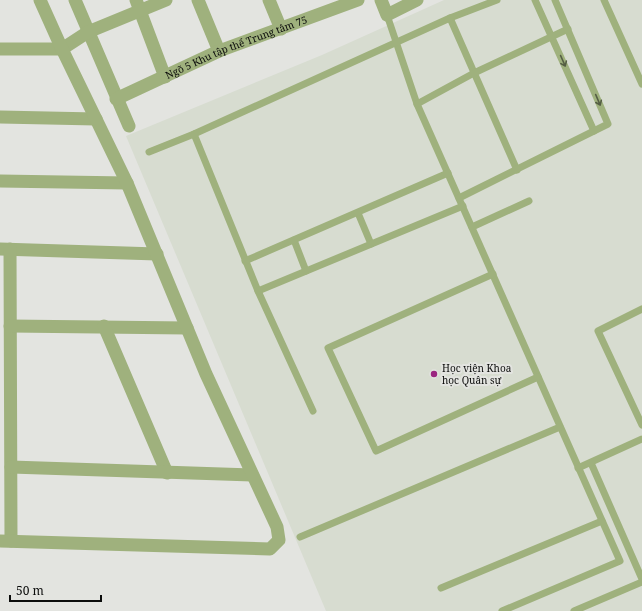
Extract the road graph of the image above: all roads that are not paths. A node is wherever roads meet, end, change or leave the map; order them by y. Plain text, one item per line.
1 (40, 0) edge
2 (75, 0) edge
3 (166, 0) edge
4 (198, 0) edge
5 (269, 0) edge
6 (358, 0) edge
7 (381, 0) edge
8 (417, 0) edge
9 (535, 0) edge
10 (555, 0) edge
11 (604, 0) edge
12 (492, 1) edge
13 (138, 5) edge
14 (387, 15) junction
15 (450, 18) junction
16 (281, 29) junction
17 (568, 29) junction
18 (88, 32) junction
19 (552, 36) junction
20 (397, 42) junction
21 (0, 48) edge
22 (62, 49) junction
23 (219, 52) junction
24 (474, 73) junction
25 (165, 77) junction
26 (642, 84) edge
27 (116, 99) junction
28 (417, 104) junction
29 (0, 117) edge
30 (96, 118) junction
31 (129, 126) dead end
32 (594, 131) junction
33 (194, 134) junction
34 (149, 152) dead end
35 (517, 170) junction
36 (448, 173) junction
37 (0, 181) edge
38 (127, 183) junction
39 (459, 198) junction
40 (529, 201) dead end
41 (462, 206) junction
42 (358, 213) junction
43 (472, 227) junction
44 (294, 240) junction
45 (371, 244) junction
46 (5, 249) edge
47 (157, 254) junction
48 (245, 261) junction
49 (306, 271) junction
50 (493, 274) junction
51 (258, 291) junction
52 (642, 309) edge
53 (10, 326) junction
54 (104, 326) junction
55 (187, 328) junction
56 (538, 377) junction
57 (5, 380) edge
58 (5, 400) edge
59 (313, 411) dead end
60 (642, 425) edge
61 (560, 427) junction
62 (642, 438) edge
63 (591, 463) junction
64 (11, 467) junction
65 (578, 468) junction
66 (167, 473) junction
67 (252, 475) junction
68 (602, 521) junction
69 (300, 537) dead end
70 (5, 541) edge
71 (642, 581) edge
72 (441, 588) dead end
73 (502, 611) edge
74 (574, 611) edge

1 - 22 street
2 - 18 street
3 - 13 street
4 - 23 street
5 - 16 street
6 - 16 street, Ngõ 5 Khu tập thể Trung tâm 75
7 - 14 street
8 - 14 street
9 - 19 lane
10 - 17 lane
11 - 26 lane
12 - 15 lane
13 - 18 street
13 - 25 street
14 - 20 lane
15 - 20 lane
15 - 24 lane
16 - 23 street, Ngõ 5 Khu tập thể Trung tâm 75
17 - 19 lane
17 -> 32 lane
18 - 22 street
18 - 27 street
19 - 24 lane
19 -> 32 lane
20 - 28 lane
20 - 33 lane
21 - 22 street
22 - 30 street
23 - 25 street, Ngõ 5 Khu tập thể Trung tâm 75
24 - 28 lane
24 - 35 lane
25 - 27 street, Ngõ 5 Khu tập thể Trung tâm 75
27 - 31 street
28 - 36 lane
29 - 30 street
30 - 38 street
32 - 35 lane
33 - 34 lane
33 - 48 lane
35 - 39 lane
36 - 39 lane
36 - 42 lane
37 - 38 street
38 - 47 street
39 - 41 lane
40 - 43 lane
41 - 43 lane
41 - 45 lane
42 - 44 lane
42 - 45 lane
43 - 50 lane
44 - 48 lane
44 - 49 lane
45 - 49 lane
46 - 47 street
46 - 53 street
47 - 55 street
48 - 51 lane
49 - 51 lane
50 - 56 lane
50 - 56 lane
51 - 59 lane
52 - 60 lane
53 - 54 street
53 - 57 street
54 - 55 street
54 - 66 street
55 - 67 street
56 - 61 lane
57 - 58 street
58 - 64 street
61 - 65 lane
61 - 69 lane
62 - 63 lane
63 - 65 lane
63 - 71 lane
64 - 66 street
64 - 70 street
65 - 68 lane
66 - 67 street
67 - 70 street
68 - 72 lane
68 - 73 lane
71 - 74 lane

